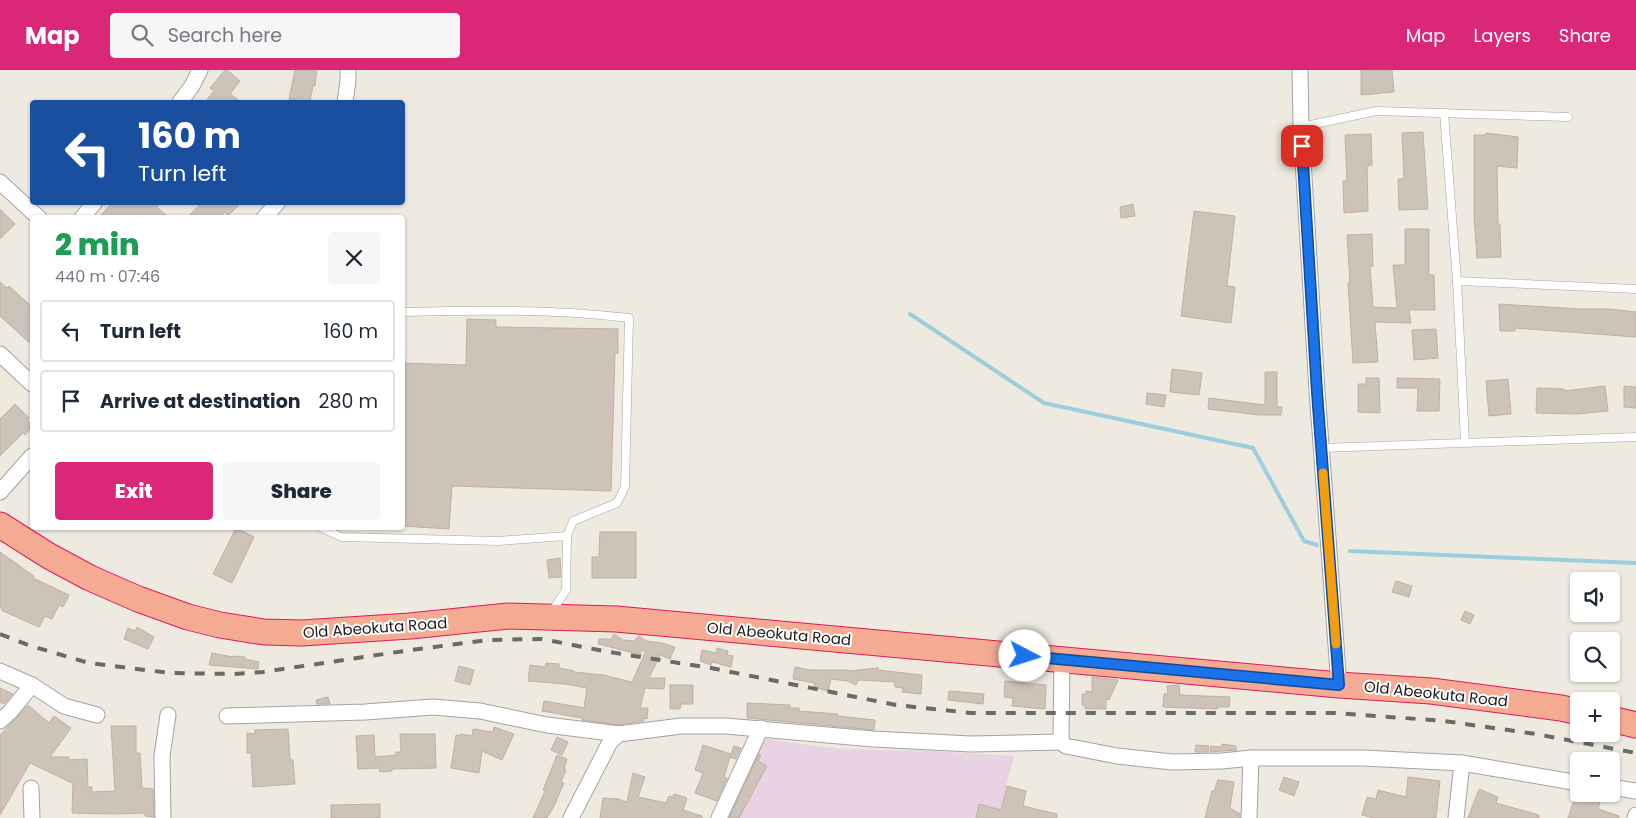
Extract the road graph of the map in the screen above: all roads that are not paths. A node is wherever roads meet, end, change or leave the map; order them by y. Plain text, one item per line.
1 (200, 70) edge
2 (348, 70) edge
3 (1300, 70) edge
4 (182, 100) edge
5 (345, 100) edge
6 (1444, 113) junction
7 (1568, 117) dead end
8 (1301, 127) junction
9 (0, 182) edge
10 (93, 205) edge
11 (275, 205) edge
12 (36, 215) edge
13 (84, 215) edge
14 (267, 215) edge
15 (1458, 280) junction
16 (1636, 290) edge
17 (405, 312) edge
18 (0, 354) edge
19 (30, 382) edge
20 (1636, 437) edge
21 (1465, 442) junction
22 (1321, 448) junction
23 (30, 458) edge
24 (0, 492) edge
25 (0, 525) edge
26 (326, 530) edge
27 (567, 536) junction
28 (549, 617) junction
29 (1062, 659) junction
30 (0, 671) edge
31 (32, 685) junction
32 (1339, 685) junction
33 (1570, 710) edge
34 (97, 715) dead end
35 (168, 715) dead end
36 (227, 716) dead end
37 (0, 721) edge
38 (1620, 721) edge
39 (1636, 725) edge
40 (761, 728) junction
41 (620, 734) junction
42 (1061, 742) junction
43 (1252, 758) junction
44 (1462, 764) junction
45 (1570, 782) edge
46 (31, 788) dead end
47 (1620, 788) edge
48 (1636, 791) edge
49 (32, 818) edge
50 (163, 818) edge
51 (571, 818) edge
52 (719, 818) edge
53 (1249, 818) edge
54 (1456, 818) edge

1 - 4 street
2 - 5 street
3 - 8 street
6 - 7 lane
6 - 8 lane
6 - 15 lane
8 - 22 street
9 - 12 street
10 - 13 street
11 - 14 street
15 - 16 lane
15 - 21 lane
17 - 27 lane
18 - 19 street
20 - 21 lane
21 - 22 lane
22 - 32 street
23 - 24 street
25 - 28 highway, Old Abeokuta Road
26 - 27 lane
27 - 28 lane
28 - 29 highway, Old Abeokuta Road
29 - 32 highway, Old Abeokuta Road
29 - 42 street
30 - 31 street
31 - 34 street
31 - 37 street
32 - 33 highway, Old Abeokuta Road
35 - 50 street
36 - 41 street
38 - 39 highway
40 - 41 street
40 - 42 street
40 - 52 street
41 - 51 street
42 - 43 street
43 - 44 street
43 - 53 street
44 - 45 street
44 - 54 street
46 - 49 street
47 - 48 street

